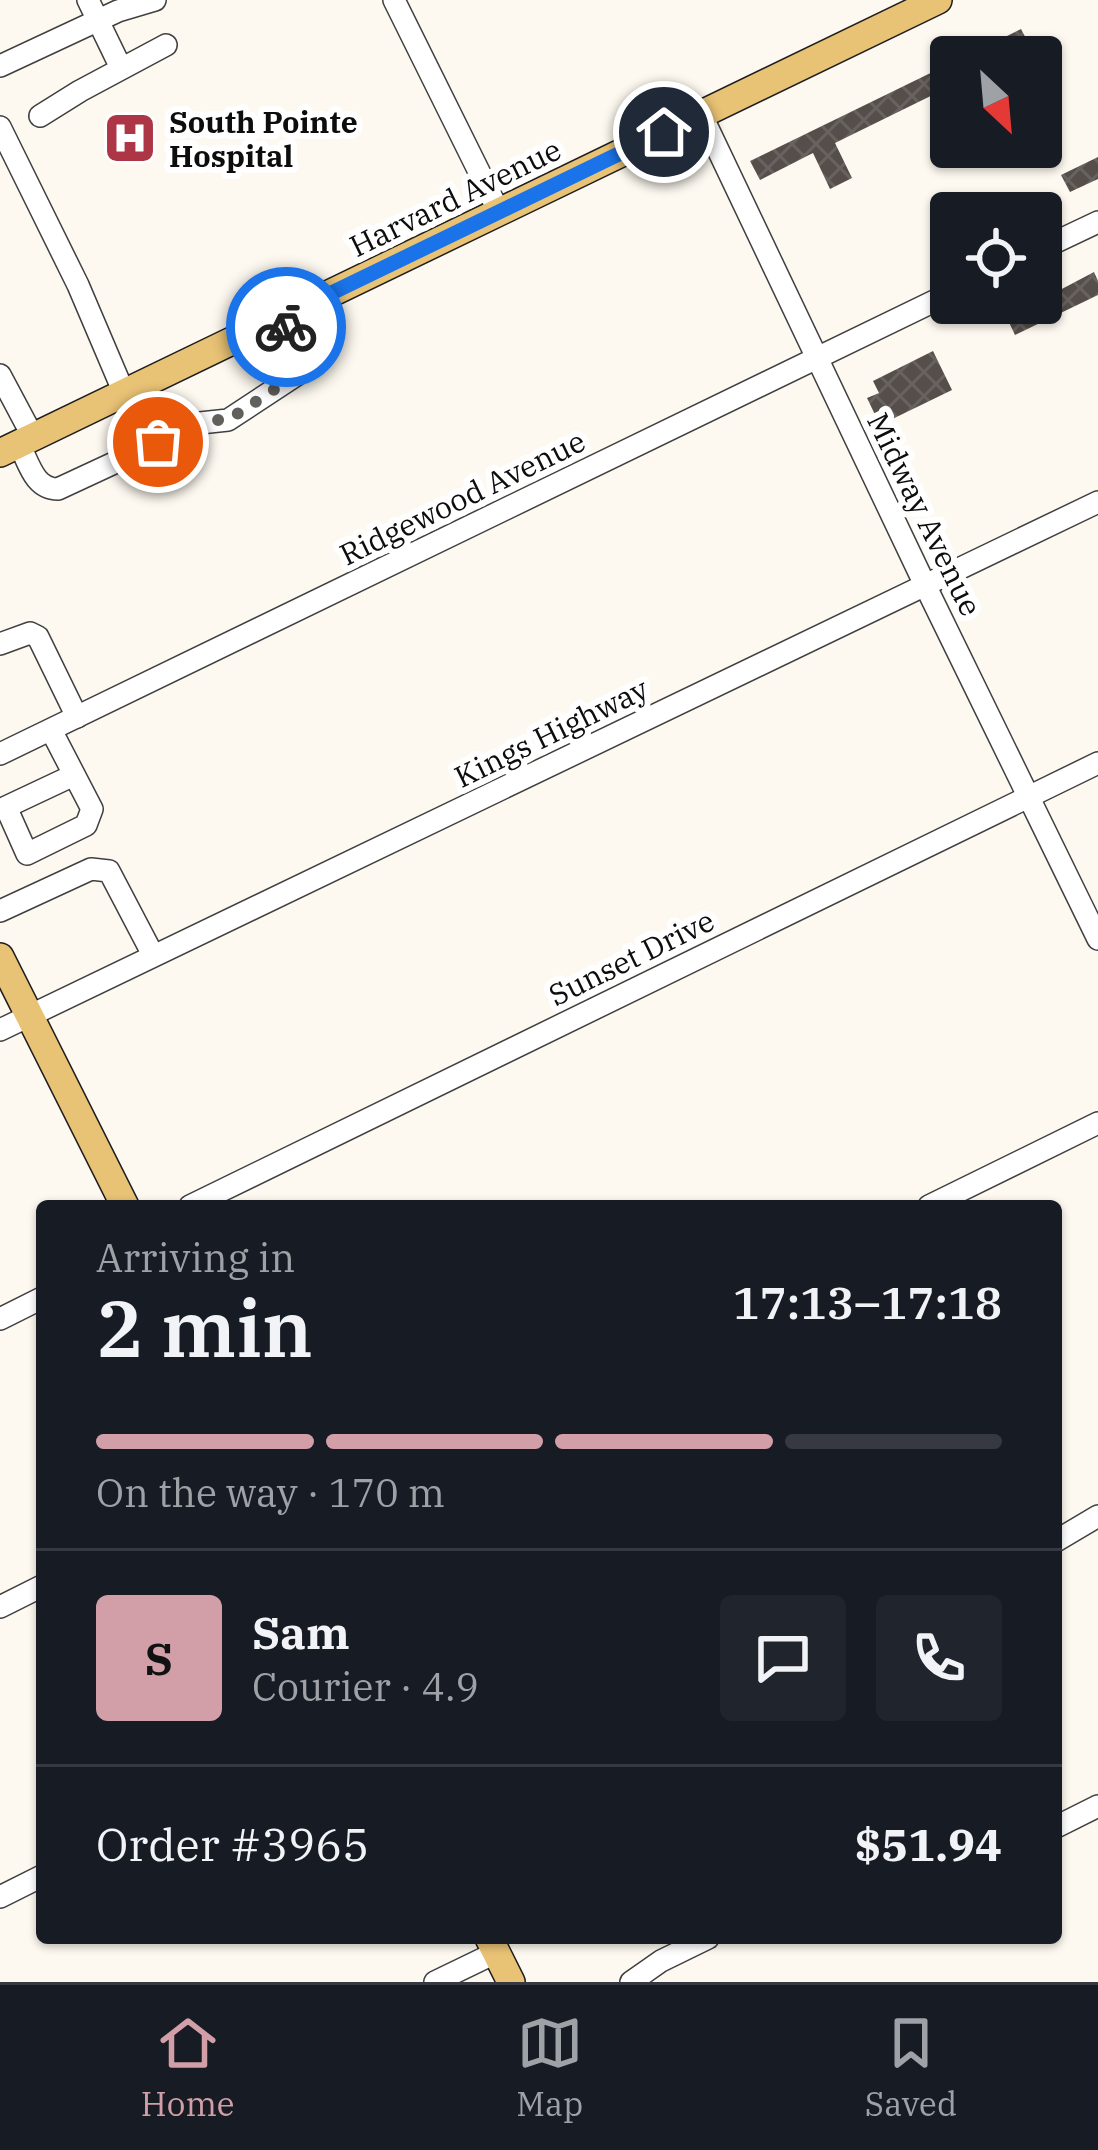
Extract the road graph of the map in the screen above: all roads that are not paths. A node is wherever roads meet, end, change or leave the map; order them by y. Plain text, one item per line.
1 (394, 0) edge
2 (938, 0) edge
3 (143, 2) edge
4 (93, 10) edge
5 (166, 45) dead end
6 (0, 66) edge
7 (121, 68) junction
8 (701, 114) junction
9 (40, 116) dead end
10 (0, 127) edge
11 (499, 212) junction
12 (1098, 222) edge
13 (1062, 240) edge
14 (930, 303) edge
15 (282, 317) junction
16 (817, 358) junction
17 (0, 374) edge
18 (129, 391) junction
19 (158, 442) junction
20 (17, 445) edge
21 (1098, 502) edge
22 (926, 586) junction
23 (0, 644) edge
24 (77, 717) junction
25 (51, 730) junction
26 (0, 754) edge
27 (1098, 763) edge
28 (74, 775) junction
29 (1027, 797) junction
30 (9, 830) edge
31 (0, 851) edge
32 (0, 911) edge
33 (1098, 939) edge
34 (153, 956) junction
35 (0, 957) edge
36 (28, 1016) junction
37 (0, 1030) edge
38 (1098, 1123) edge
39 (122, 1200) edge
40 (202, 1200) edge
41 (941, 1200) edge
42 (36, 1301) edge
43 (0, 1319) edge
44 (1098, 1516) edge
45 (1062, 1537) edge
46 (36, 1589) edge
47 (0, 1607) edge
48 (1098, 1806) edge
49 (1062, 1824) edge
50 (36, 1879) edge
51 (0, 1897) edge
52 (696, 1944) edge
53 (493, 1945) edge
54 (435, 1982) edge
55 (511, 1982) edge
56 (631, 1982) edge

1 - 11 street
2 - 8 main road, Harvard Avenue
3 - 4 street
4 - 6 street
4 - 7 street
5 - 7 street
7 - 9 street
8 - 11 main road, Harvard Avenue
8 - 16 street, Midway Avenue
10 - 18 street
11 - 15 main road, Harvard Avenue
12 - 13 street
14 - 16 street, Ridgewood Avenue
15 - 18 main road, Harvard Avenue
15 - 19 street
16 - 22 street, Midway Avenue
16 - 24 street, Ridgewood Avenue
17 - 20 street
18 - 19 street
18 - 20 main road, Harvard Avenue
19 - 20 street
21 - 22 street, Kings Highway
22 - 29 street, Midway Avenue
22 - 34 street, Kings Highway
23 - 24 street
24 - 25 street, Ridgewood Avenue
25 - 26 street, Ridgewood Avenue
25 - 28 street
27 - 29 street, Sunset Drive
28 - 30 street
28 - 30 street
29 - 33 street, Midway Avenue
29 - 40 street, Sunset Drive
30 - 31 street
32 - 34 street
34 - 36 street, Kings Highway
35 - 36 main road
36 - 37 street, Kings Highway
36 - 39 main road
38 - 41 street
42 - 43 street
44 - 45 street
46 - 47 street
48 - 49 street
50 - 51 street
52 - 56 street
53 - 54 street
53 - 55 main road

